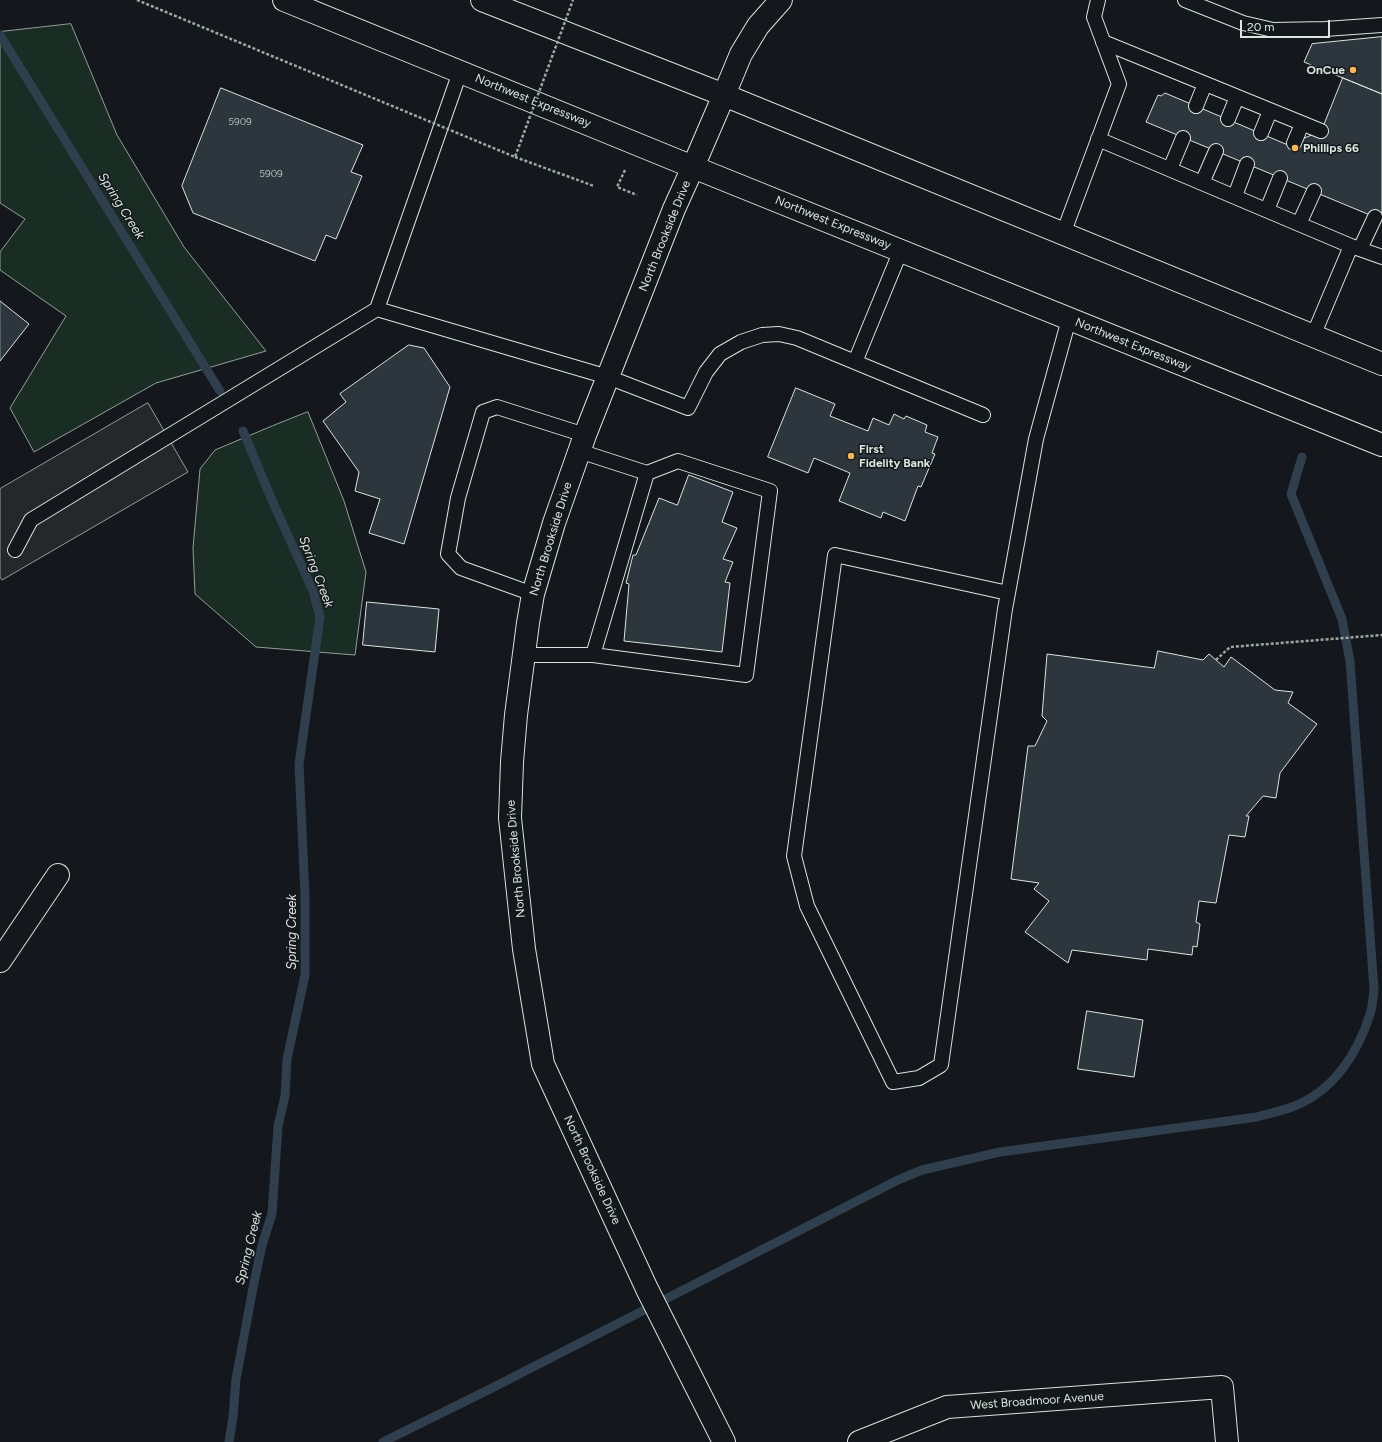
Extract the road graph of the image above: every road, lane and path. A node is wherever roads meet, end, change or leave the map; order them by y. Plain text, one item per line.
1 (137, 0) edge
2 (284, 0) edge
3 (482, 0) edge
4 (573, 0) edge
5 (781, 0) edge
6 (1098, 0) edge
7 (1185, 0) edge
8 (1382, 25) edge
9 (1103, 42) junction
10 (460, 72) junction
11 (1205, 84) junction
12 (724, 95) junction
13 (1237, 97) junction
14 (1196, 106) dead end
15 (1270, 111) junction
16 (1228, 119) dead end
17 (1302, 124) junction
18 (1321, 131) dead end
19 (1260, 133) dead end
20 (1183, 138) dead end
21 (1098, 139) junction
22 (1294, 143) dead end
23 (1216, 151) dead end
24 (515, 157) junction
25 (1247, 164) dead end
26 (693, 167) junction
27 (1170, 169) junction
28 (624, 170) dead end
29 (1280, 178) dead end
30 (1202, 183) junction
31 (594, 186) dead end
32 (1314, 192) dead end
33 (637, 195) dead end
34 (1235, 196) junction
35 (1267, 210) junction
36 (1374, 217) dead end
37 (1299, 224) junction
38 (1063, 234) junction
39 (1356, 248) junction
40 (901, 250) junction
41 (1382, 257) edge
42 (377, 309) junction
43 (1069, 319) junction
44 (1314, 336) junction
45 (855, 362) junction
46 (1382, 364) edge
47 (608, 377) junction
48 (983, 415) dead end
49 (582, 443) junction
50 (1382, 445) edge
51 (647, 473) junction
52 (15, 550) dead end
53 (1008, 593) junction
54 (533, 594) junction
55 (1382, 635) edge
56 (523, 655) junction
57 (593, 655) junction
58 (1216, 660) dead end
59 (58, 875) dead end
60 (0, 961) edge
61 (724, 1442) edge
62 (859, 1442) edge
63 (1227, 1442) edge

1 - 24 path, bridge
2 - 10 main road, Northwest Expressway
3 - 12 main road
4 - 24 path, bridge
5 - 12 main road, North Brookside Drive
6 - 9 lane
7 - 8 lane
9 - 11 lane
9 - 21 lane
10 - 26 main road, Northwest Expressway
10 - 42 lane
11 - 13 lane
11 - 14 lane
12 - 26 main road, North Brookside Drive
12 - 38 main road
13 - 15 lane
13 - 16 lane
15 - 17 lane
15 - 19 lane
17 - 18 lane
17 - 22 lane
20 - 27 lane
21 - 27 lane
21 - 38 lane
23 - 30 lane
24 - 31 path
25 - 34 lane
26 - 40 main road, Northwest Expressway
26 - 47 main road, North Brookside Drive
27 - 30 lane
28 - 33 path
29 - 35 lane
30 - 34 lane
32 - 37 lane
34 - 35 lane
35 - 37 lane
36 - 39 lane
37 - 39 lane
38 - 44 main road
39 - 41 lane
39 - 44 lane
40 - 43 main road, Northwest Expressway
40 - 45 lane
42 - 47 lane
42 - 52 lane
43 - 50 main road, Northwest Expressway
43 - 53 lane
44 - 46 main road
45 - 47 lane
45 - 48 lane
47 - 49 main road, North Brookside Drive
49 - 51 lane
49 - 54 main road, North Brookside Drive
49 - 54 lane
51 - 57 lane
51 - 57 lane
53 - 53 lane
54 - 56 main road, North Brookside Drive
55 - 58 path
56 - 57 lane
56 - 61 main road, North Brookside Drive
59 - 60 main road
62 - 63 main road, West Broadmoor Avenue

